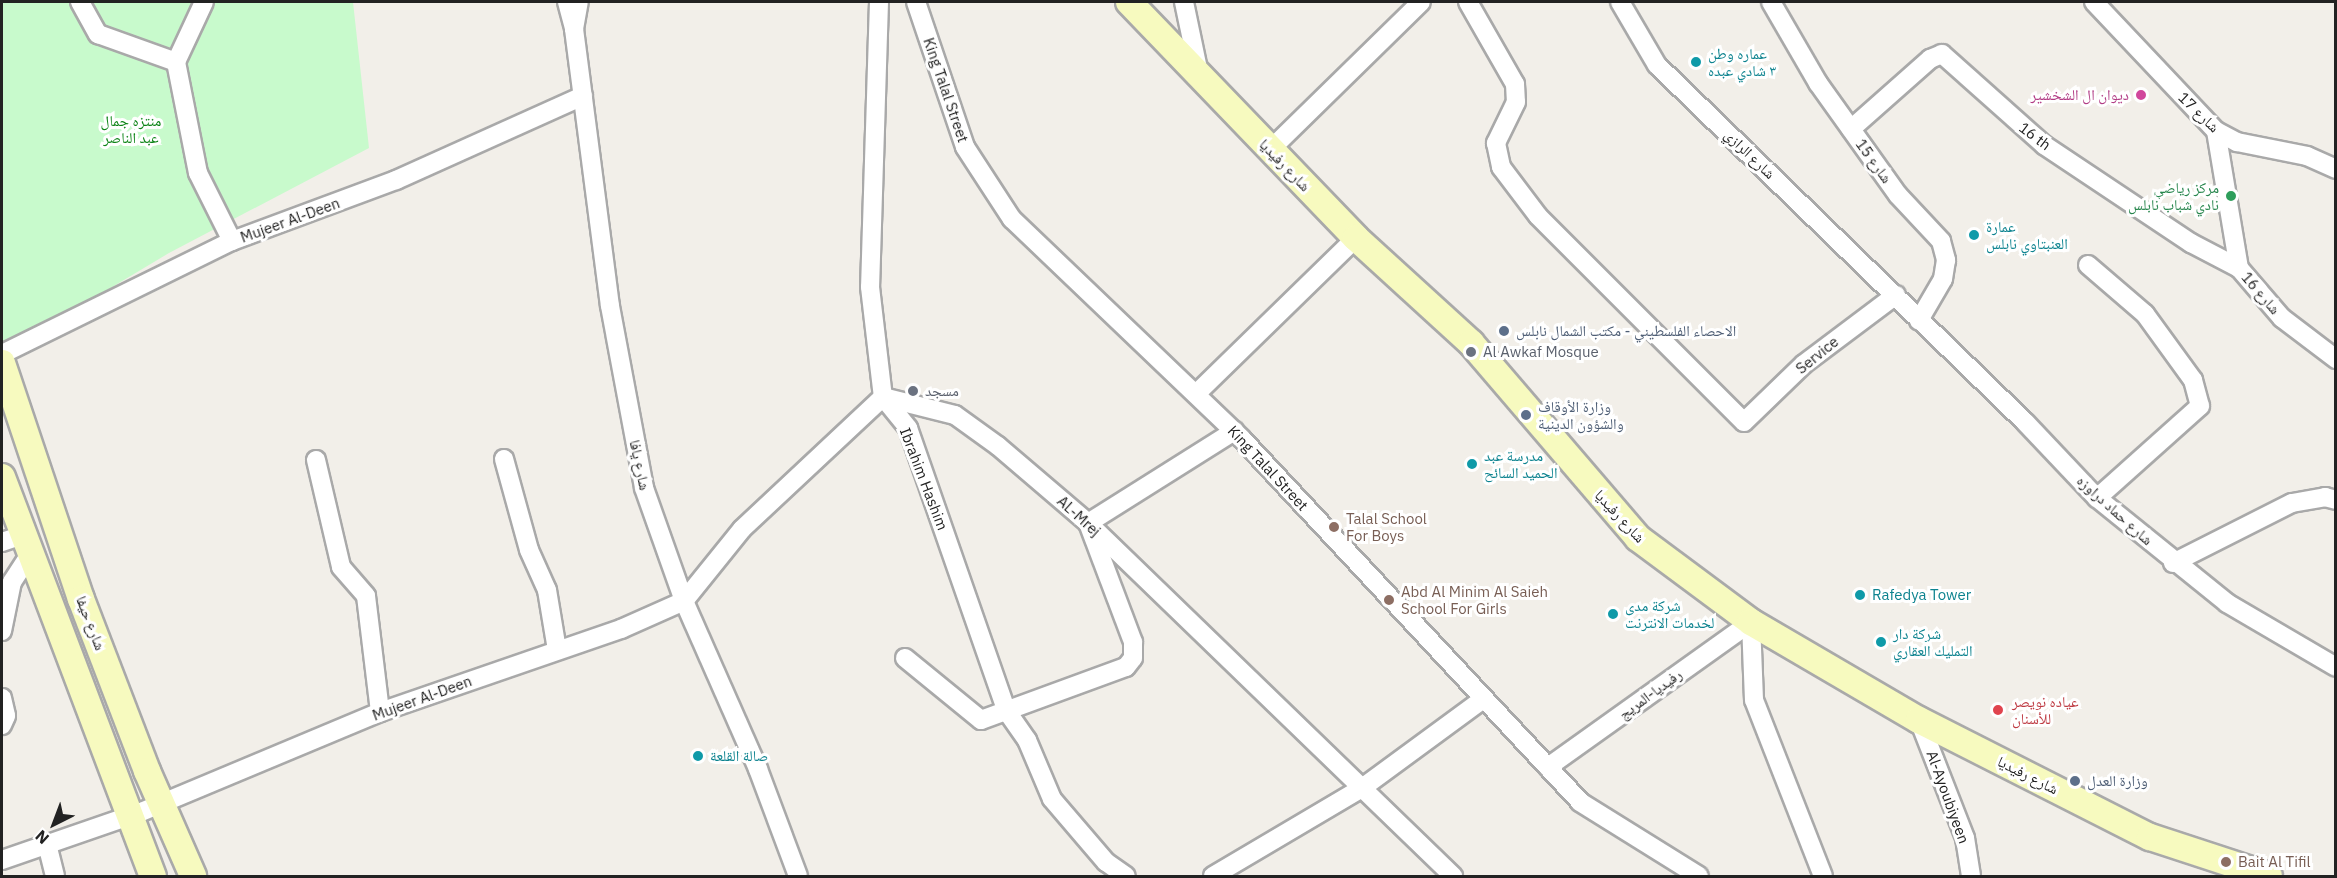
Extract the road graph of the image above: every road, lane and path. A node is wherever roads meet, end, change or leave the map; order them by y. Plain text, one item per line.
1 (80, 2) edge
2 (204, 2) edge
3 (567, 2) edge
4 (579, 2) edge
5 (879, 2) edge
6 (916, 2) edge
7 (1129, 2) edge
8 (1184, 2) edge
9 (1422, 2) edge
10 (1468, 2) edge
11 (1620, 2) edge
12 (1771, 2) edge
13 (2094, 2) edge
14 (574, 28) junction
15 (176, 63) junction
16 (1200, 79) junction
17 (583, 96) junction
18 (1851, 129) junction
19 (2216, 131) junction
20 (1270, 150) junction
21 (2336, 169) edge
22 (1356, 238) junction
23 (232, 241) junction
24 (2088, 265) dead end
25 (2239, 268) junction
26 (1896, 295) junction
27 (1919, 320) junction
28 (2, 354) edge
29 (2336, 359) edge
30 (2, 363) edge
31 (1197, 393) junction
32 (883, 397) junction
33 (1234, 431) junction
34 (504, 459) dead end
35 (316, 460) dead end
36 (2, 477) edge
37 (2097, 498) junction
38 (2336, 500) edge
39 (1088, 523) junction
40 (18, 544) edge
41 (2173, 563) junction
42 (684, 601) junction
43 (1751, 622) junction
44 (2, 631) edge
45 (557, 650) junction
46 (905, 658) dead end
47 (2336, 667) edge
48 (2, 698) edge
49 (1483, 699) junction
50 (1006, 710) junction
51 (381, 712) junction
52 (1919, 720) junction
53 (2, 725) edge
54 (1548, 767) junction
55 (1362, 788) junction
56 (164, 804) junction
57 (129, 816) junction
58 (47, 844) junction
59 (2, 860) edge
60 (55, 876) edge
61 (153, 876) edge
62 (193, 876) edge
63 (798, 876) edge
64 (1126, 876) edge
65 (1213, 876) edge
66 (1453, 876) edge
67 (1699, 876) edge
68 (1823, 876) edge
69 (1971, 876) edge
70 (2269, 876) edge

1 - 15 street
2 - 15 street
3 - 14 street
4 - 14 street
5 - 32 street
6 - 31 street, King Talal Street
7 - 16 main road, شارع رفيديا
8 - 16 street
9 - 20 street
10 - 26 street, Service
11 - 26 street, شارع الرازي
12 - 18 street, شارع 15
13 - 19 street, شارع 17
14 - 17 street, شارع يافا
15 - 23 street
16 - 20 main road, شارع رفيديا
17 - 23 street, Mujeer Al-Deen
17 - 42 street, شارع يافا
18 - 25 street, 16 th
18 - 27 street, شارع 15
19 - 21 street, شارع 17
19 - 25 street, شارع 16
20 - 22 main road, شارع رفيديا
22 - 31 street
22 - 43 main road, شارع رفيديا
23 - 28 street, Mujeer Al-Deen
24 - 37 street
25 - 29 street, شارع 16
26 - 27 street, شارع حماد دراوزه
27 - 37 street, شارع حماد دراوزه
30 - 56 main road, شارع حيفا
31 - 33 street, King Talal Street
32 - 39 street, AL-Mrej
32 - 42 street
32 - 50 street, Ibrahim Hashim
33 - 39 street
33 - 49 street, King Talal Street
34 - 45 street
35 - 51 street
36 - 40 main road
37 - 41 street, شارع حماد دراوزه
38 - 41 street
39 - 50 street
39 - 55 street, AL-Mrej
40 - 44 street
40 - 57 main road
41 - 47 street, شارع حماد دراوزه
42 - 45 street, Mujeer Al-Deen
42 - 63 street, شارع يافا
43 - 52 main road, شارع رفيديا
43 - 54 street, رفيديا-المريج
43 - 68 street
45 - 51 street, Mujeer Al-Deen
46 - 50 street
48 - 53 street
49 - 54 street, King Talal Street
49 - 55 street
50 - 64 street, Ibrahim Hashim
51 - 56 street, Mujeer Al-Deen
52 - 69 street, Al-Ayoubiyeen
52 - 70 main road, شارع رفيديا
54 - 67 street, King Talal Street
55 - 65 street
55 - 66 street, AL-Mrej
56 - 57 street, Mujeer Al-Deen
56 - 62 main road, شارع حيفا
57 - 58 street, Mujeer Al-Deen
57 - 61 main road
58 - 59 street, Mujeer Al-Deen
58 - 60 street

